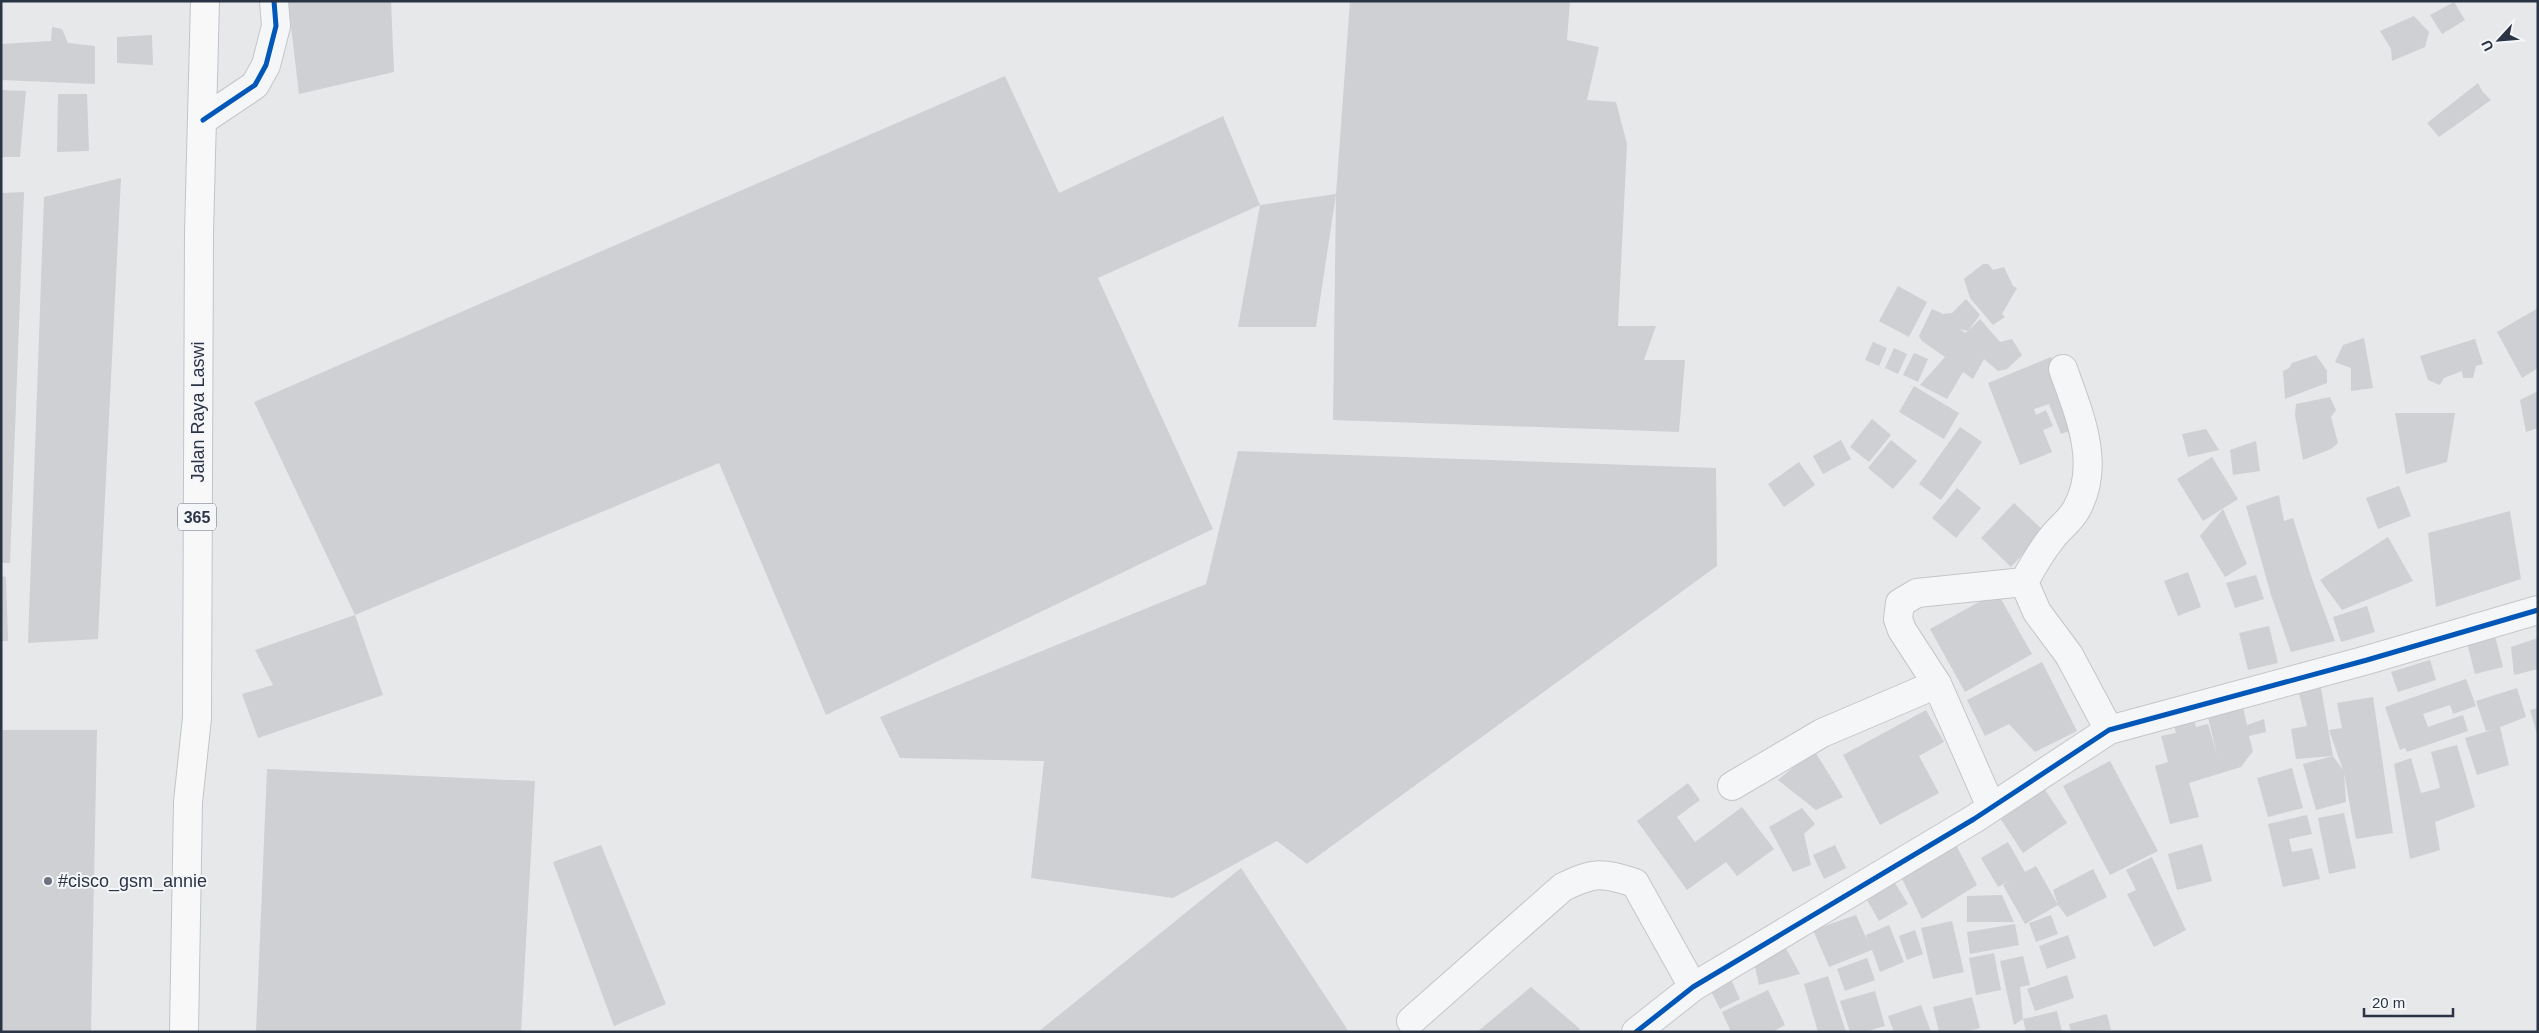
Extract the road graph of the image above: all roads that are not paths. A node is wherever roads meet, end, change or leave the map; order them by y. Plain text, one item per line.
1 (205, 1) edge
2 (274, 1) edge
3 (203, 120) junction
4 (2063, 369) dead end
5 (2024, 582) junction
6 (2538, 610) edge
7 (1937, 684) junction
8 (2109, 730) junction
9 (1732, 786) dead end
10 (1991, 807) junction
11 (1692, 987) junction
12 (1412, 1021) dead end
13 (184, 1032) edge
14 (1636, 1032) edge

1 - 3 main road, Jalan Raya Laswi / 365
2 - 3 street
3 - 13 main road, Jalan Raya Laswi / 365
4 - 5 street
5 - 7 street
5 - 8 street
6 - 8 street
7 - 9 street
7 - 10 street
8 - 10 street
10 - 11 street
11 - 12 street
11 - 14 street

